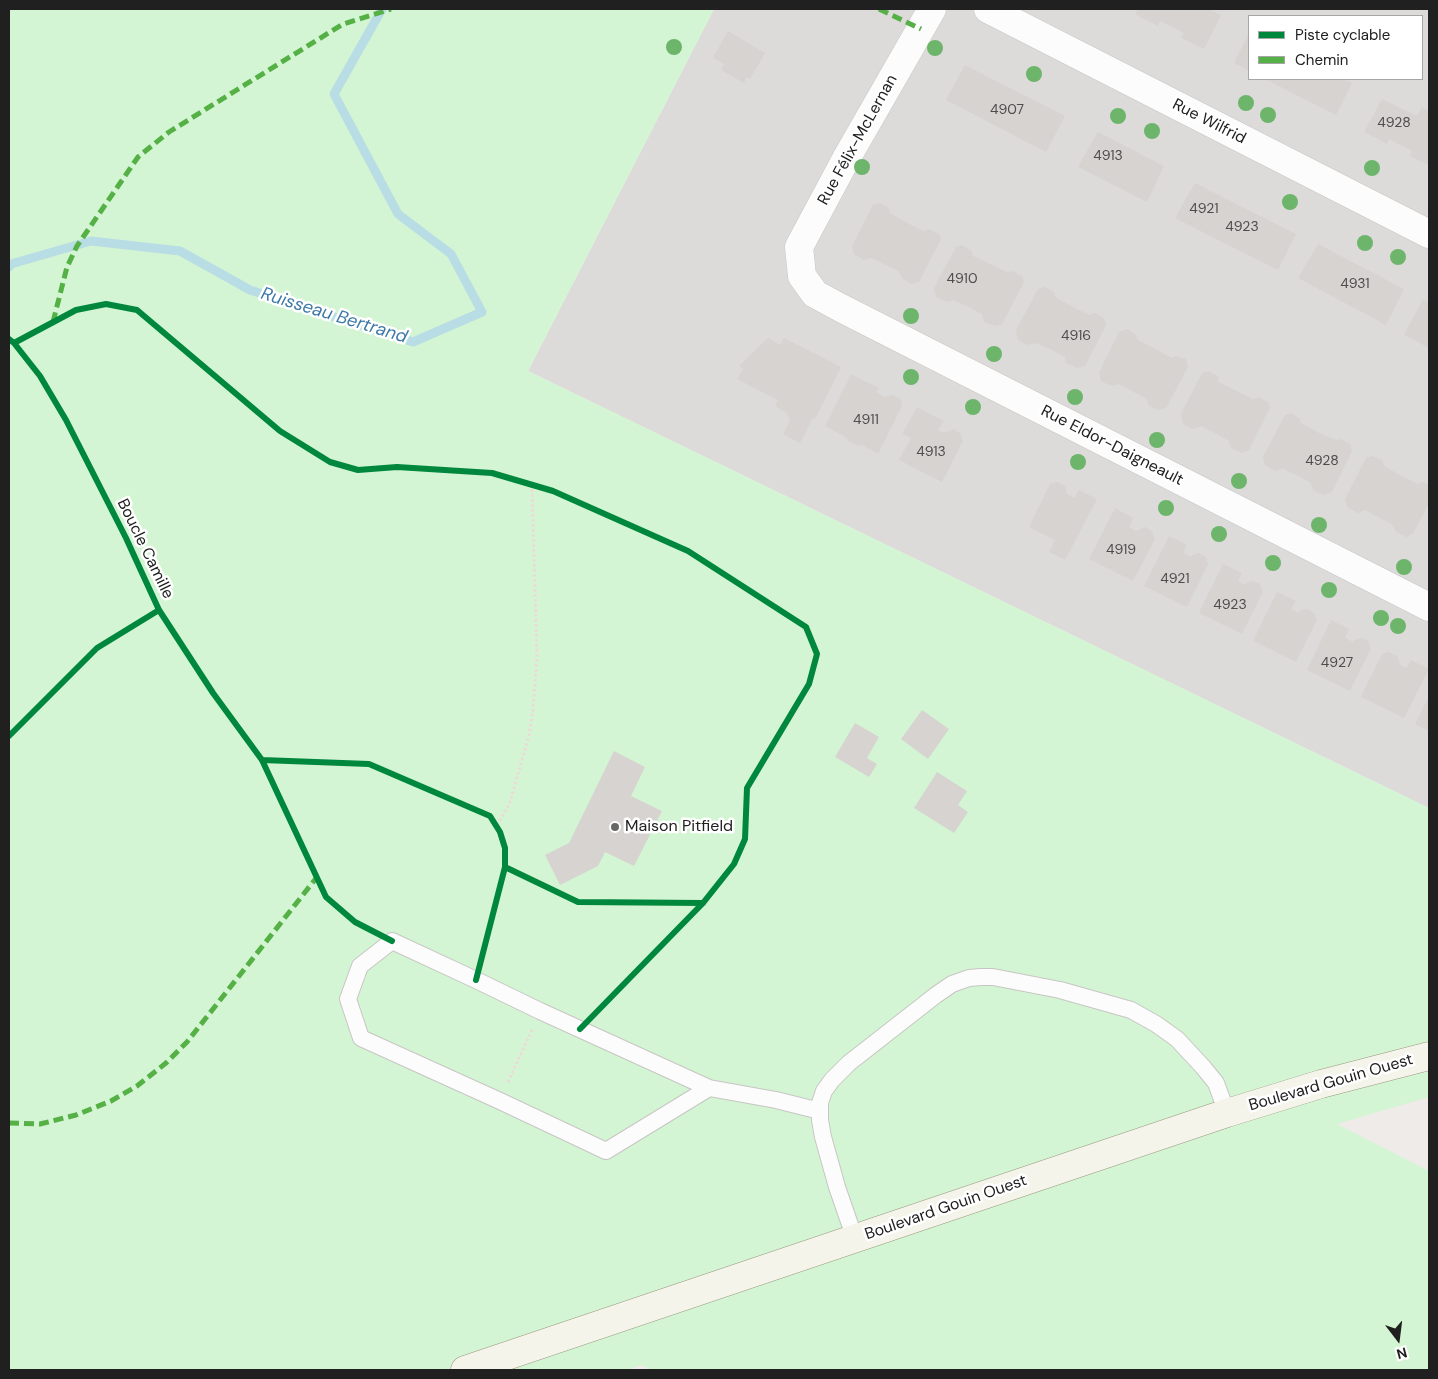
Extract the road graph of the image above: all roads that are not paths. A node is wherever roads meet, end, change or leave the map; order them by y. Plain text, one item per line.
1 (932, 9) edge
2 (988, 9) edge
3 (1429, 234) edge
4 (802, 276) joint
5 (1429, 606) edge
6 (1429, 1056) edge
7 (709, 1088) junction
8 (820, 1111) junction
9 (1228, 1113) junction
10 (855, 1239) junction
11 (465, 1370) edge

1 - 4 street, Rue Félix-McLernan
2 - 3 street, Rue Wilfrid
4 - 5 street, Rue Eldor-Daigneault
6 - 9 main road, Boulevard Gouin Ouest
7 - 7 lane
7 - 8 lane
8 - 9 lane
8 - 10 lane
9 - 10 main road, Boulevard Gouin Ouest
10 - 11 main road, Boulevard Gouin Ouest

